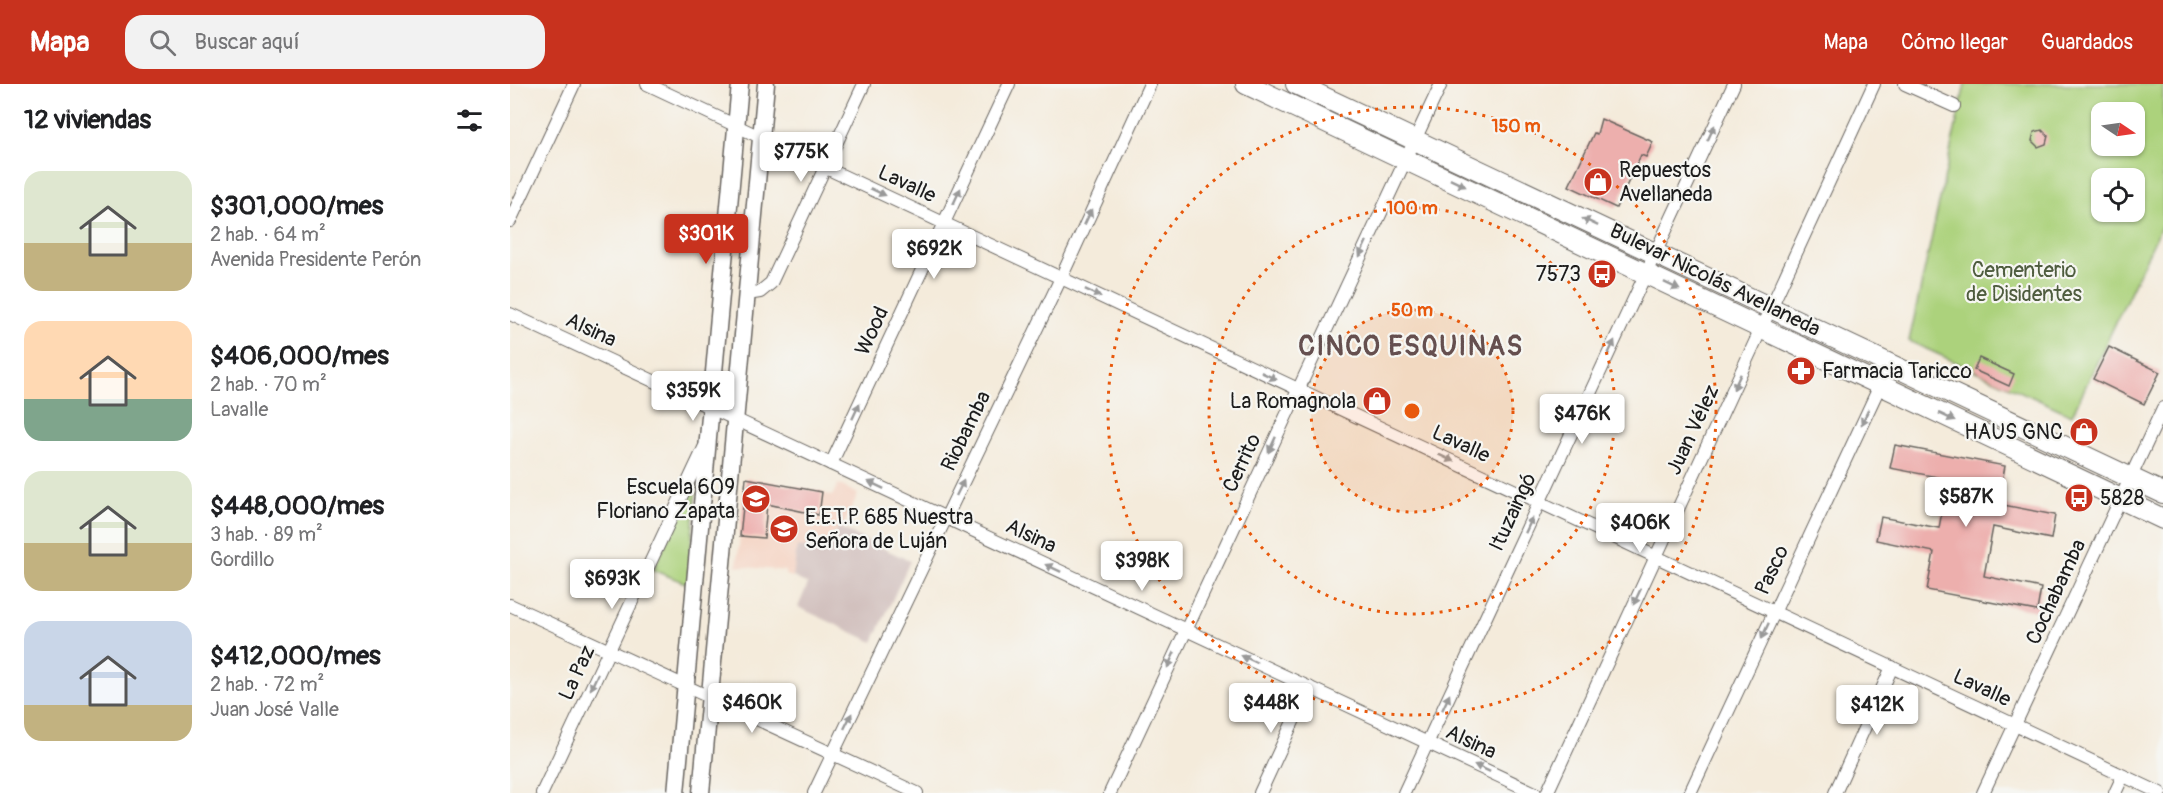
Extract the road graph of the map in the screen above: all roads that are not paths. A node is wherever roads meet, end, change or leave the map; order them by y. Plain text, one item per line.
1 (574, 84) edge
2 (647, 84) edge
3 (740, 84) edge
4 (766, 84) edge
5 (864, 84) edge
6 (1009, 84) edge
7 (1150, 84) edge
8 (1246, 84) edge
9 (1296, 84) edge
10 (1441, 84) edge
11 (1734, 84) edge
12 (1874, 84) edge
13 (1905, 84) edge
14 (1954, 106) dead end
15 (736, 126) junction
16 (761, 137) junction
17 (1414, 139) junction
18 (1406, 158) junction
19 (825, 168) junction
20 (510, 221) edge
21 (944, 223) junction
22 (1655, 253) junction
23 (1646, 273) junction
24 (1061, 278) junction
25 (747, 294) junction
26 (1771, 308) junction
27 (510, 314) edge
28 (1761, 329) junction
29 (1890, 364) junction
30 (1880, 385) junction
31 (1298, 389) junction
32 (711, 408) junction
33 (2163, 408) edge
34 (735, 419) junction
35 (709, 439) junction
36 (831, 464) junction
37 (2130, 478) junction
38 (2163, 493) edge
39 (2121, 499) junction
40 (1539, 502) junction
41 (946, 517) junction
42 (2163, 519) edge
43 (1656, 557) junction
44 (510, 605) edge
45 (1774, 612) junction
46 (1185, 629) junction
47 (609, 651) junction
48 (1892, 667) junction
49 (686, 686) junction
50 (1309, 687) junction
51 (710, 698) junction
52 (2015, 725) junction
53 (1428, 743) junction
54 (833, 754) junction
55 (2123, 776) junction
56 (542, 793) edge
57 (676, 793) edge
58 (701, 793) edge
59 (814, 793) edge
60 (917, 793) edge
61 (1110, 793) edge
62 (1260, 793) edge
63 (1404, 793) edge
64 (1536, 793) edge
65 (1547, 793) edge
66 (1690, 793) edge
67 (1835, 793) edge
68 (1983, 793) edge
69 (2115, 793) edge
70 (2160, 793) edge

1 - 20 street
2 - 15 street, Lavalle
3 - 15 main road
4 - 16 main road
5 - 19 street
21 -> 6 street, Wood
24 -> 7 street, Riobamba
8 - 18 main road, Bulevar Nicolás Avellaneda
9 - 17 main road, Bulevar Nicolás Avellaneda
10 - 17 street, Cerrito
22 -> 11 street, Ituzaingó
12 - 26 street, Juan Vélez
13 - 14 street
15 - 16 street, Lavalle
15 - 32 main road
16 - 19 street, Lavalle
16 - 25 main road
17 - 18 street, Cerrito
22 -> 17 main road, Bulevar Nicolás Avellaneda
18 -> 23 main road, Bulevar Nicolás Avellaneda
18 -> 31 street, Cerrito
19 -> 21 street, Lavalle
19 - 25 street
21 - 24 street, Lavalle
36 -> 21 street, Wood
22 - 23 street, Ituzaingó
22 - 26 main road, Bulevar Nicolás Avellaneda
23 -> 28 main road, Bulevar Nicolás Avellaneda
40 -> 23 street, Ituzaingó
24 -> 31 street, Lavalle
41 -> 24 street, Riobamba
25 - 34 main road
26 - 28 street, Juan Vélez
26 - 29 main road, Bulevar Nicolás Avellaneda
27 - 32 street, Alsina
28 - 30 main road, Bulevar Nicolás Avellaneda
28 -> 43 street, Juan Vélez
29 - 30 street, Pasco
29 - 37 main road, Bulevar Nicolás Avellaneda
30 -> 39 main road, Bulevar Nicolás Avellaneda
30 -> 45 street, Pasco
31 -> 40 street, Lavalle
31 -> 46 street, Cerrito
32 - 34 street, Alsina
32 - 35 main road
33 - 37 street, Cochabamba
34 - 36 street, Alsina
34 - 51 main road
35 - 47 street, La Paz
35 - 49 main road
41 -> 36 street, Alsina
37 - 38 main road, Bulevar Nicolás Avellaneda
37 - 39 street, Cochabamba
39 - 42 main road, Bulevar Nicolás Avellaneda
39 - 52 street, Cochabamba
40 - 43 street, Lavalle
53 -> 40 street, Ituzaingó
46 -> 41 street, Alsina
54 -> 41 street, Riobamba
43 - 45 street, Lavalle
43 -> 65 street, Juan Vélez
44 - 47 street
45 - 48 street, Lavalle
45 -> 66 street, Pasco
50 -> 46 street, Alsina
46 -> 61 street, Cerrito
47 - 49 street
47 -> 56 street, La Paz
48 - 52 street, Lavalle
48 - 67 street
49 - 51 street
49 - 57 main road
50 - 53 street, Alsina
50 - 62 street
51 - 54 street
51 - 58 main road
52 - 55 street, Lavalle
52 - 68 street, Cochabamba
53 - 63 street, Ituzaingó
64 -> 53 street, Alsina
54 - 59 street, Riobamba
54 - 60 street
55 - 69 street
55 - 70 street, Lavalle

